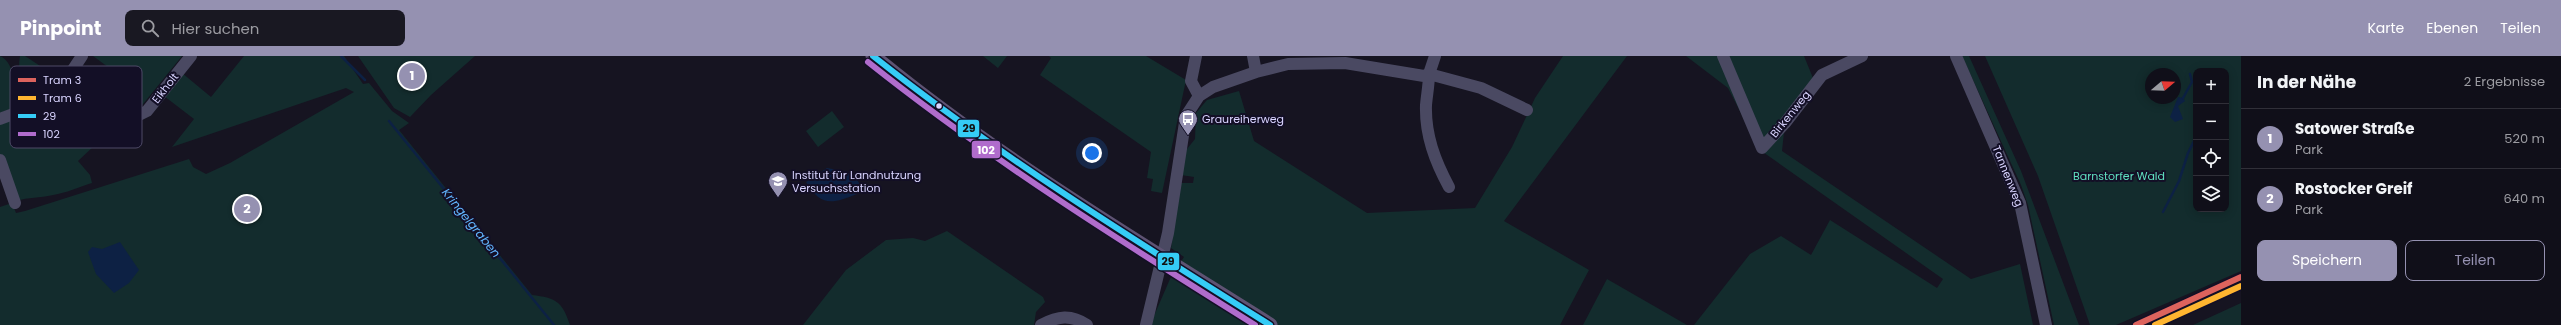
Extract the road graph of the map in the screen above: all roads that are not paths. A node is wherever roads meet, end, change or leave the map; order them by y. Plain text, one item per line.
1 (82, 56) edge
2 (191, 56) edge
3 (873, 56) edge
4 (1196, 56) edge
5 (1253, 56) edge
6 (1435, 56) edge
7 (1723, 56) edge
8 (1862, 56) edge
9 (1956, 56) edge
10 (1346, 59) edge
11 (75, 66) edge
12 (1256, 72) junction
13 (1429, 74) junction
14 (1199, 96) junction
15 (1527, 110) dead end
16 (142, 114) edge
17 (10, 115) edge
18 (0, 119) edge
19 (0, 160) edge
20 (1449, 187) dead end
21 (14, 203) dead end
22 (1163, 256) junction
23 (1041, 325) edge
24 (1088, 325) edge
25 (1146, 325) edge
26 (1270, 325) edge
27 (2046, 325) edge

1 - 11 street
2 - 16 street, Eikholt
3 - 22 main road
4 - 14 street
5 - 12 street
6 - 13 street
7 - 8 street, Birkenweg
9 - 27 street, Tannenweg
10 - 12 street
10 - 13 street
12 - 14 street
13 - 15 street
13 - 20 street
14 - 22 street
17 - 18 street
19 - 21 street
22 - 25 street
22 - 26 main road
23 - 24 street

